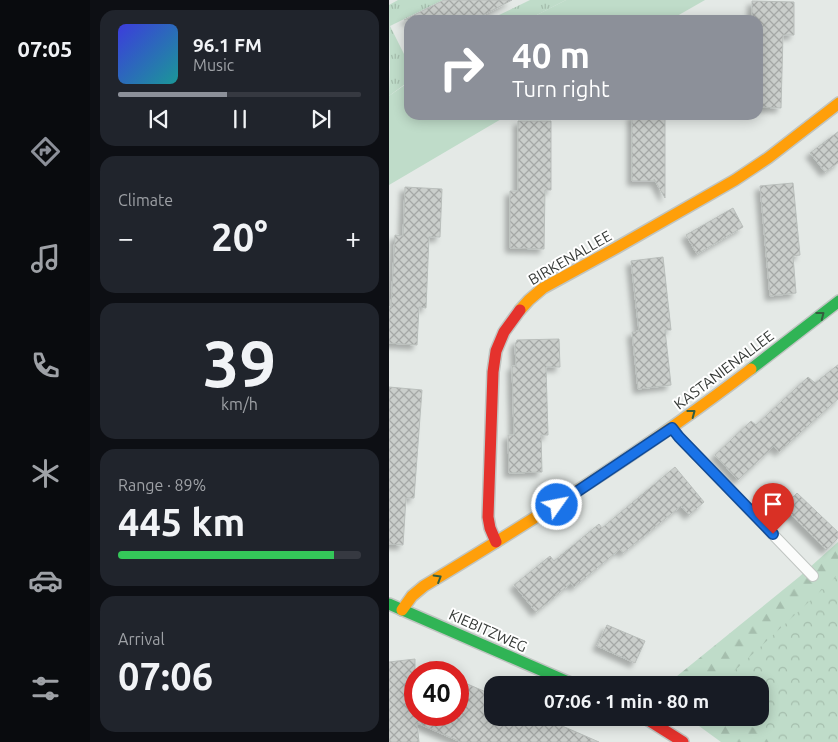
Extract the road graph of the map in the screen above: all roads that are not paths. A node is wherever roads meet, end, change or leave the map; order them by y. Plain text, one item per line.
1 (838, 103) edge
2 (838, 301) edge
3 (672, 428) junction
4 (496, 542) junction
5 (813, 576) dead end
6 (389, 604) edge
7 (402, 610) junction
8 (554, 676) edge
9 (658, 726) edge
10 (683, 742) edge

1 - 4 street, BIRKENALLEE
3 -> 2 street, KASTANIENALLEE
3 - 4 street, KASTANIENALLEE
3 - 5 lane
7 -> 4 street, KASTANIENALLEE
6 - 7 street, KIEBITZWEG
7 - 8 street, KIEBITZWEG
9 - 10 street

